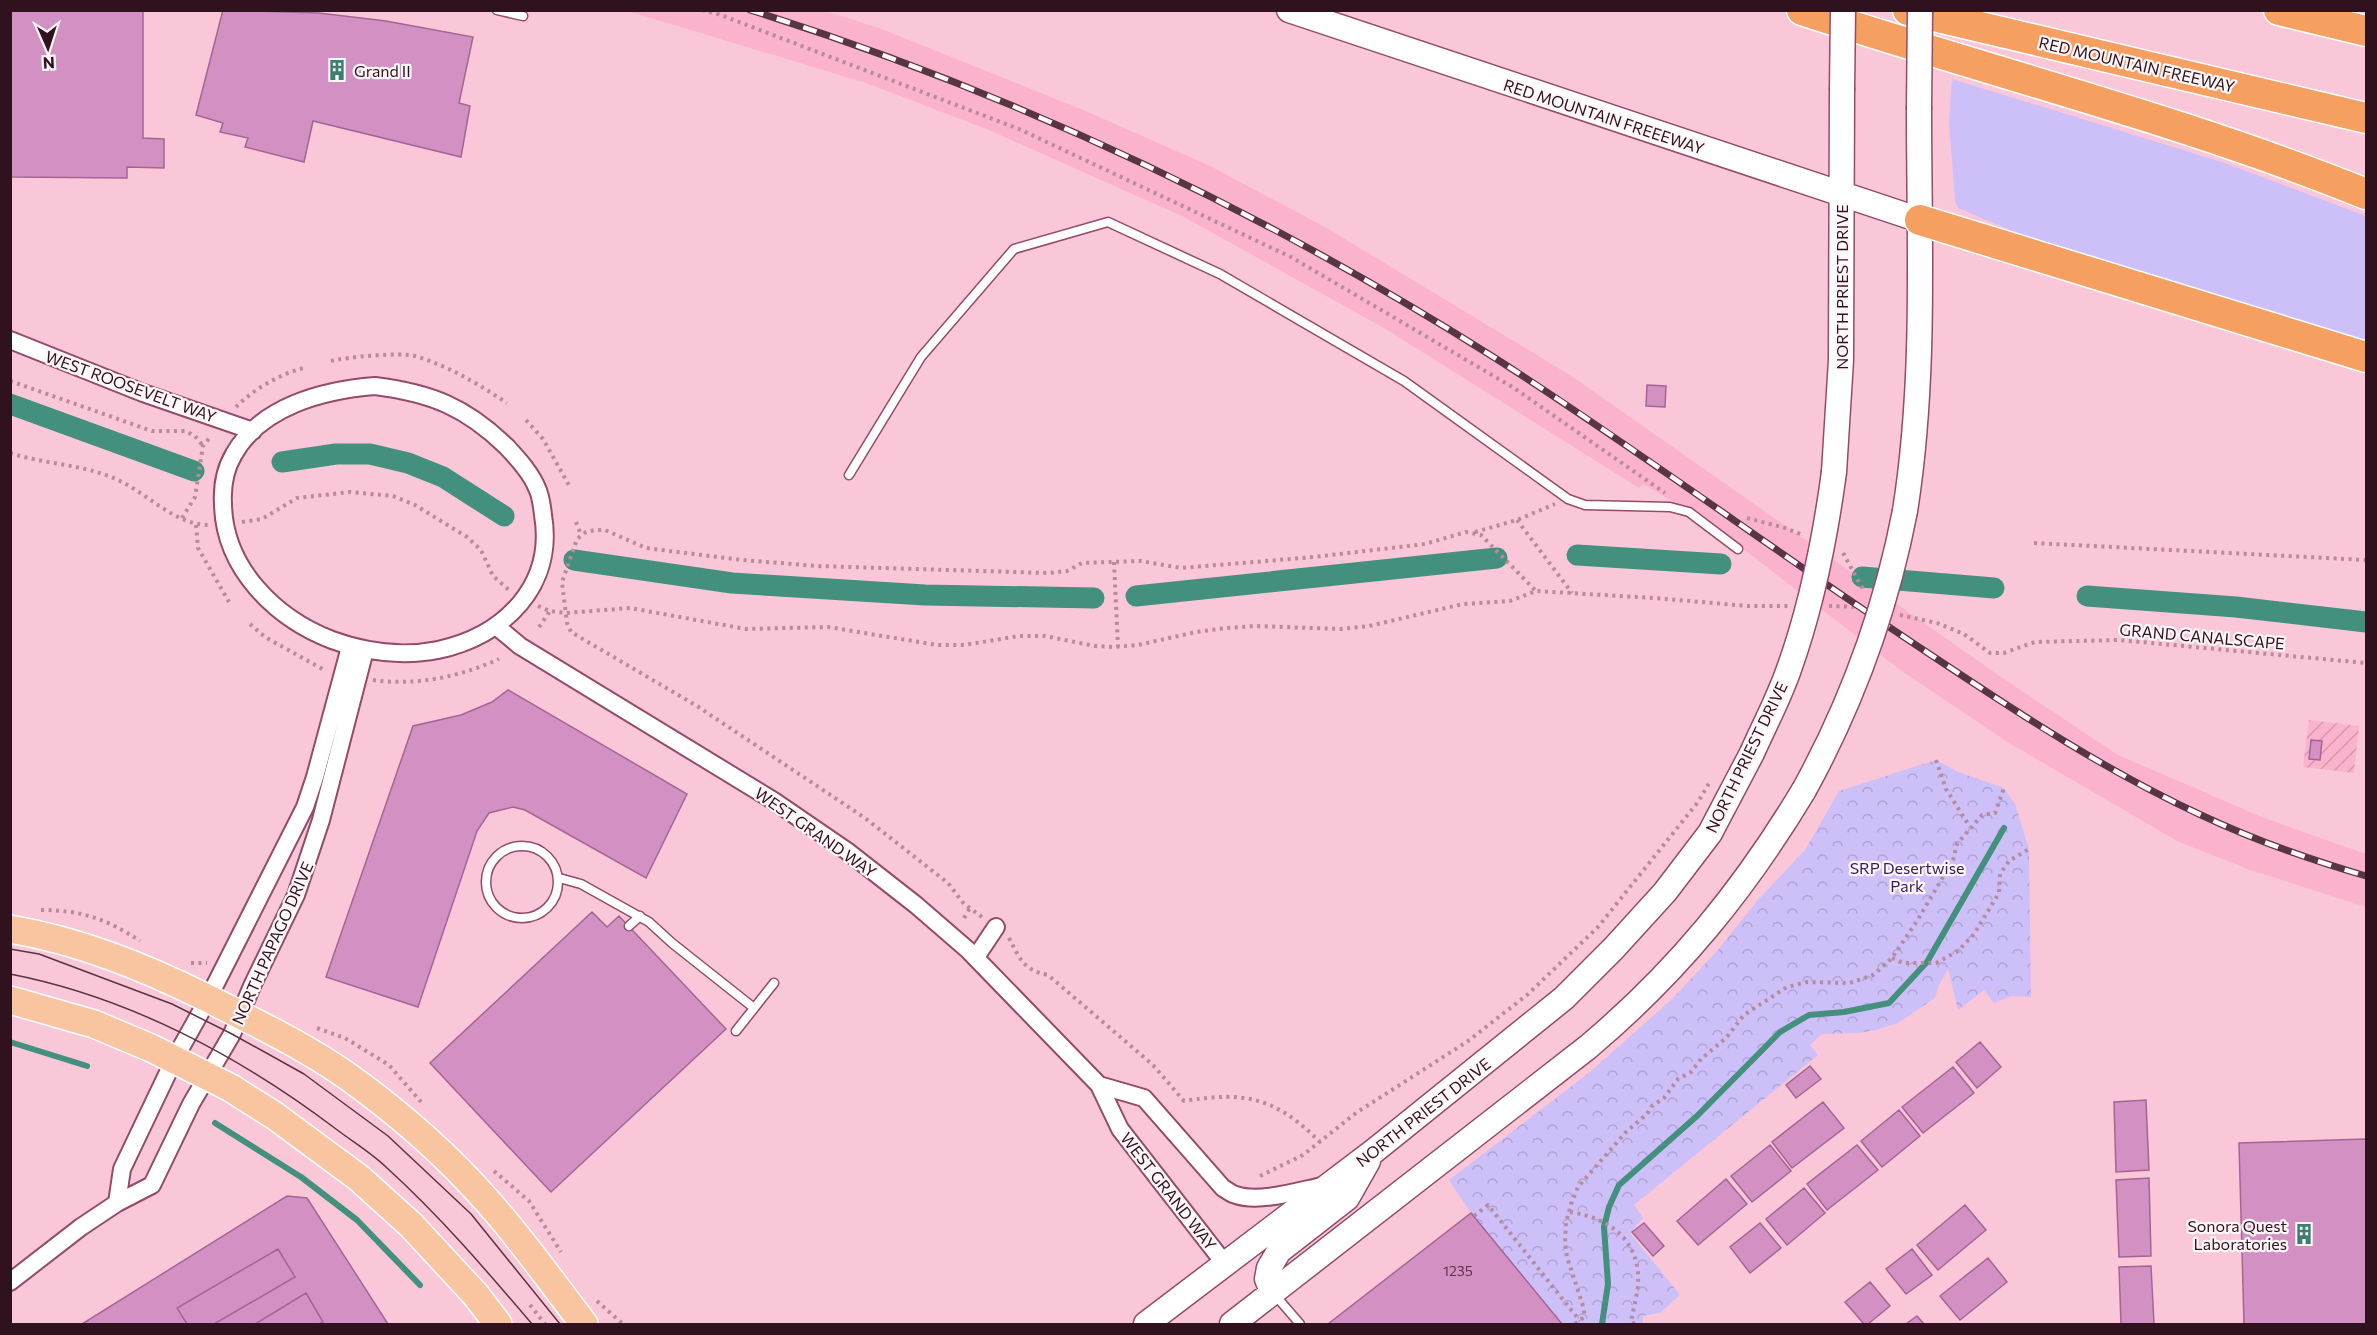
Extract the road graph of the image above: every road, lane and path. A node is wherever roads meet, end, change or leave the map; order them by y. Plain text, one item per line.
1 (496, 10) edge
2 (702, 10) edge
3 (1289, 10) edge
4 (1802, 10) edge
5 (1843, 10) edge
6 (1908, 10) edge
7 (1920, 10) edge
8 (2279, 10) edge
9 (523, 16) dead end
10 (2367, 31) edge
11 (2367, 118) edge
12 (1841, 194) junction
13 (2367, 194) edge
14 (1920, 220) junction
15 (10, 340) edge
16 (2367, 357) edge
17 (331, 361) dead end
18 (307, 367) dead end
19 (10, 381) edge
20 (507, 403) dead end
21 (237, 405) dead end
22 (526, 420) dead end
23 (253, 431) junction
24 (213, 433) dead end
25 (203, 446) junction
26 (10, 453) edge
27 (849, 475) dead end
28 (570, 487) dead end
29 (1568, 499) junction
30 (1693, 515) junction
31 (182, 518) junction
32 (1517, 520) junction
33 (239, 522) dead end
34 (576, 522) dead end
35 (195, 525) junction
36 (210, 525) dead end
37 (1474, 532) junction
38 (581, 535) junction
39 (2034, 543) dead end
40 (1738, 549) dead end
41 (2367, 560) edge
42 (1114, 562) junction
43 (512, 592) dead end
44 (1572, 593) dead end
45 (229, 602) dead end
46 (539, 606) dead end
47 (550, 611) junction
48 (566, 613) junction
49 (250, 624) dead end
50 (496, 626) junction
51 (539, 627) dead end
52 (2035, 642) dead end
53 (1118, 646) junction
54 (357, 648) junction
55 (499, 659) dead end
56 (2367, 663) edge
57 (332, 672) dead end
58 (369, 680) dead end
59 (1936, 760) dead end
60 (1715, 772) dead end
61 (2004, 788) dead end
62 (1970, 827) junction
63 (2029, 849) dead end
64 (559, 878) junction
65 (970, 908) junction
66 (640, 916) junction
67 (964, 918) dead end
68 (629, 926) dead end
69 (996, 928) junction
70 (10, 929) edge
71 (976, 957) junction
72 (1892, 958) junction
73 (1022, 963) junction
74 (1018, 967) dead end
75 (774, 983) dead end
76 (208, 999) junction
77 (10, 1000) edge
78 (754, 1008) junction
79 (240, 1013) junction
80 (736, 1031) dead end
81 (174, 1060) junction
82 (207, 1077) junction
83 (1099, 1085) junction
84 (1321, 1142) junction
85 (1374, 1151) junction
86 (1260, 1176) dead end
87 (1330, 1184) junction
88 (117, 1203) junction
89 (1570, 1212) junction
90 (1474, 1216) dead end
91 (1225, 1264) junction
92 (10, 1282) edge
93 (1273, 1293) junction
94 (530, 1305) dead end
95 (1580, 1321) junction
96 (498, 1324) edge
97 (545, 1324) edge
98 (584, 1324) edge
99 (1146, 1324) edge
100 (1232, 1324) edge
101 (1300, 1324) edge
102 (1575, 1324) edge
103 (1635, 1324) edge

1 - 9 lane
2 - 30 path
3 - 12 main road, RED MOUNTAIN FREEEWAY
4 - 13 highway
5 - 12 main road, NORTH PRIEST DRIVE, bridge
6 - 11 highway, RED MOUNTAIN FREEWAY
7 - 14 main road, bridge
8 - 10 highway
12 - 14 main road, RED MOUNTAIN FREEEWAY
12 - 85 main road, NORTH PRIEST DRIVE, bridge
14 - 16 highway
14 - 93 main road, bridge
15 - 23 street, WEST ROOSEVELT WAY
17 - 20 path
18 - 21 path
19 - 25 path
22 - 28 path
23 - 50 street
23 - 54 street
24 - 25 path
25 - 31 path
26 - 31 path
27 - 29 lane
29 - 30 lane
29 - 32 path
30 - 40 lane
31 - 35 path
32 - 37 path
32 - 44 path
33 - 43 path
34 - 38 path
35 - 36 path
35 - 45 path
37 - 42 path
37 - 53 path
38 - 42 path
38 - 48 path
39 - 41 path
42 - 53 path
46 - 47 path
47 - 48 path
47 - 51 path
48 - 53 path
48 - 65 path
49 - 57 path
50 - 54 street
50 - 71 street, WEST GRAND WAY
52 - 56 path, GRAND CANALSCAPE
54 - 76 street, NORTH PAPAGO DRIVE
54 - 79 street, NORTH PAPAGO DRIVE
55 - 58 path
59 - 62 path
60 - 84 path
61 - 62 path
62 - 72 path
63 - 72 path
64 - 64 lane
64 - 66 lane
65 - 67 path
65 - 69 path
66 - 68 lane
66 - 78 lane
69 - 71 street
69 - 73 path
70 - 76 main road
71 - 83 street, WEST GRAND WAY
72 - 89 path
73 - 74 path
73 - 84 path
75 - 78 lane
76 - 79 main road
76 - 81 street, NORTH PAPAGO DRIVE
77 - 81 main road
78 - 80 lane
79 - 82 street, NORTH PAPAGO DRIVE
79 - 98 main road
81 - 82 main road
81 - 88 street, NORTH PAPAGO DRIVE
82 - 88 street, NORTH PAPAGO DRIVE
82 - 96 main road
83 - 87 street
83 - 91 street, WEST GRAND WAY
84 - 86 path
85 - 87 main road, NORTH PRIEST DRIVE
85 - 93 main road
87 - 91 main road, NORTH PRIEST DRIVE
88 - 92 street, NORTH PAPAGO DRIVE
89 - 95 path
89 - 103 path
90 - 95 path
91 - 99 main road, NORTH PRIEST DRIVE
93 - 100 main road
93 - 101 lane
94 - 97 path
95 - 102 path

